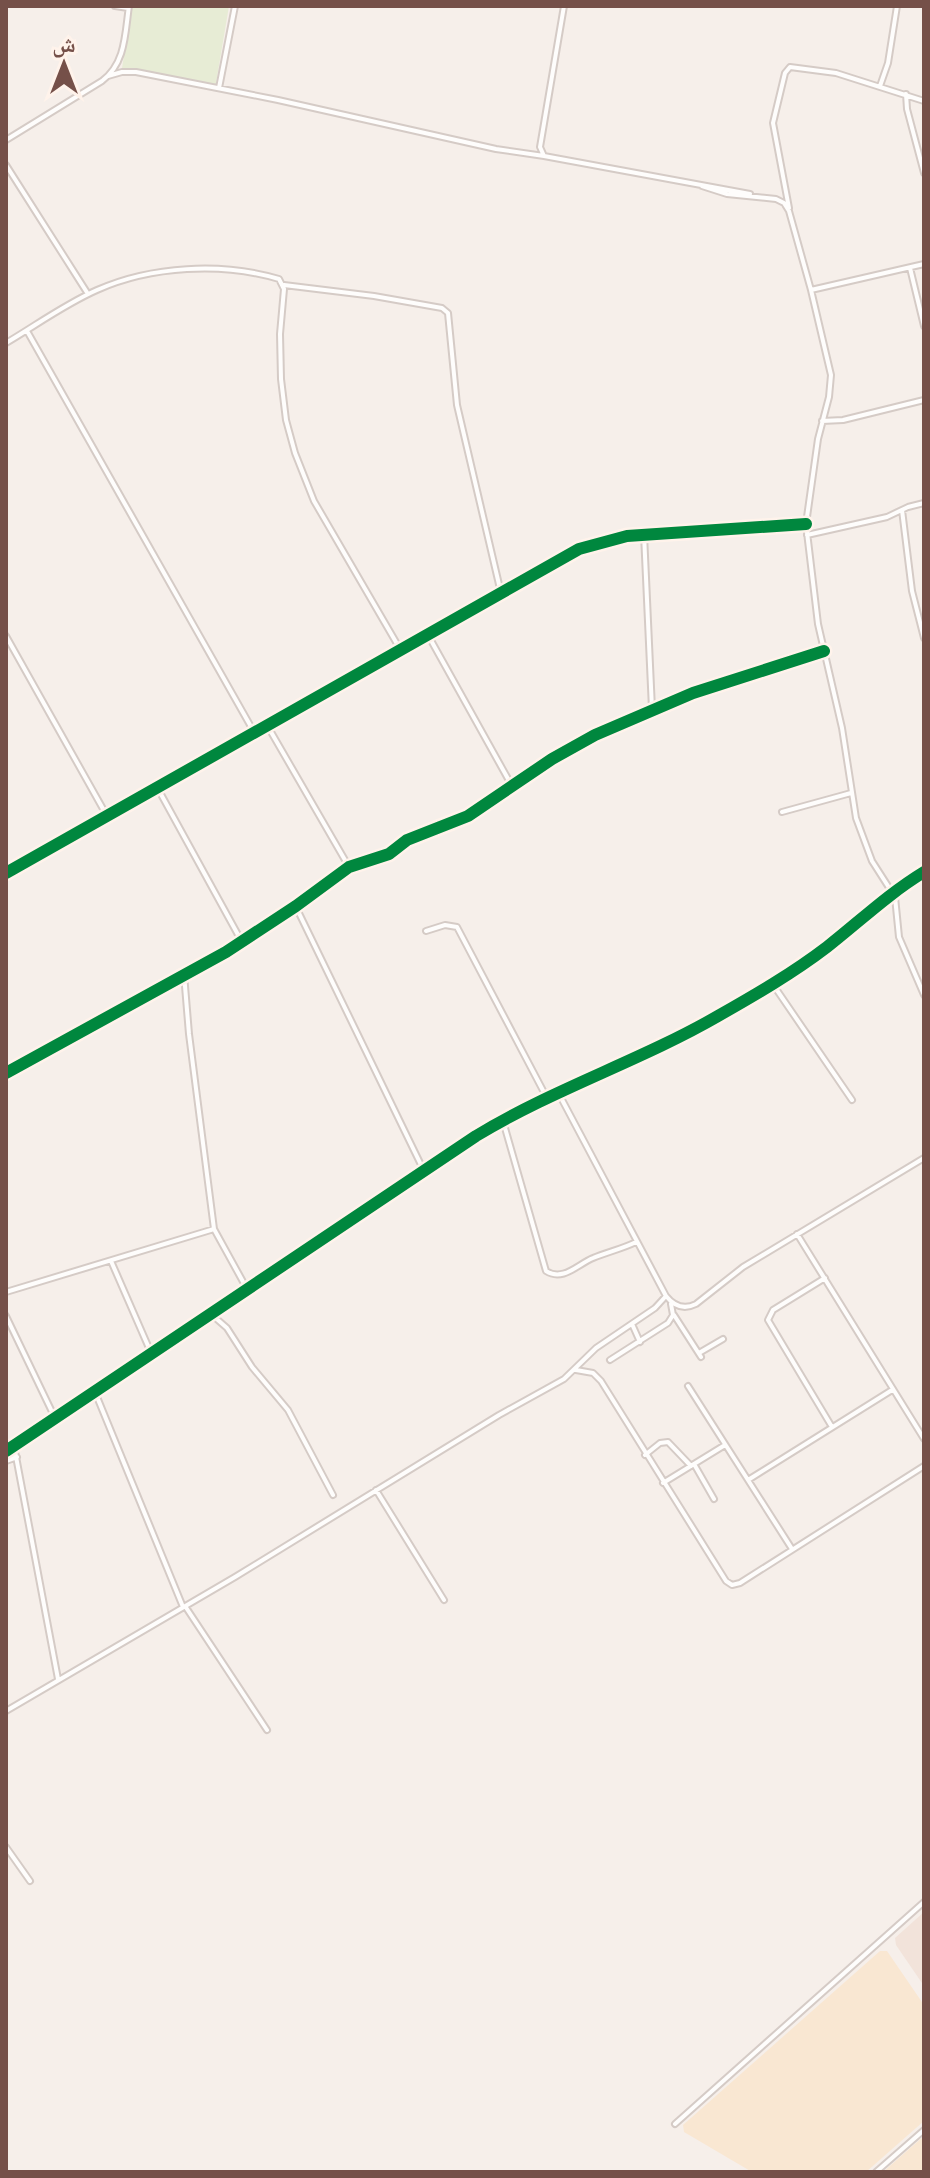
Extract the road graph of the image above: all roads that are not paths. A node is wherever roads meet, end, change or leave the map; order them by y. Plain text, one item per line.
1 (115, 6) edge
2 (235, 6) edge
3 (564, 6) edge
4 (897, 6) edge
5 (129, 7) edge
6 (108, 76) junction
7 (880, 86) junction
8 (219, 88) junction
9 (906, 94) junction
10 (924, 101) edge
11 (6, 140) edge
12 (544, 156) junction
13 (6, 165) edge
14 (924, 173) edge
15 (786, 189) junction
16 (779, 199) junction
17 (789, 211) junction
18 (924, 264) edge
19 (910, 268) junction
20 (284, 285) junction
21 (811, 290) junction
22 (88, 294) junction
23 (924, 326) edge
24 (27, 331) junction
25 (6, 343) edge
26 (924, 400) edge
27 (822, 421) junction
28 (924, 503) edge
29 (902, 510) junction
30 (806, 524) junction
31 (644, 534) junction
32 (807, 535) junction
33 (501, 593) junction
34 (428, 635) junction
35 (6, 636) edge
36 (924, 638) edge
37 (400, 649) junction
38 (824, 651) junction
39 (652, 709) junction
40 (267, 725) junction
41 (254, 732) junction
42 (512, 786) junction
43 (157, 787) junction
44 (851, 793) junction
45 (782, 812) dead end
46 (107, 816) junction
47 (349, 867) junction
48 (924, 872) edge
49 (6, 873) edge
50 (892, 892) junction
51 (296, 906) junction
52 (426, 931) dead end
53 (242, 942) junction
54 (184, 974) junction
55 (772, 983) junction
56 (924, 995) edge
57 (6, 1073) edge
58 (559, 1094) junction
59 (548, 1100) junction
60 (852, 1100) dead end
61 (503, 1121) junction
62 (924, 1158) edge
63 (424, 1171) junction
64 (214, 1229) junction
65 (797, 1234) junction
66 (637, 1242) junction
67 (111, 1261) junction
68 (825, 1278) junction
69 (247, 1289) junction
70 (6, 1292) edge
71 (666, 1296) junction
72 (670, 1302) junction
73 (211, 1314) junction
74 (673, 1315) junction
75 (6, 1316) edge
76 (632, 1324) junction
77 (723, 1339) dead end
78 (640, 1342) junction
79 (152, 1355) junction
80 (610, 1360) dead end
81 (576, 1370) junction
82 (688, 1386) dead end
83 (892, 1390) junction
84 (95, 1392) junction
85 (278, 1398) junction
86 (269, 1402) dead end
87 (55, 1418) junction
88 (832, 1427) junction
89 (924, 1439) edge
90 (725, 1445) junction
91 (14, 1446) junction
92 (6, 1451) edge
93 (645, 1455) junction
94 (17, 1457) junction
95 (6, 1461) edge
96 (693, 1465) junction
97 (924, 1466) edge
98 (748, 1480) junction
99 (663, 1483) junction
100 (376, 1490) junction
101 (333, 1495) dead end
102 (714, 1499) dead end
103 (792, 1549) junction
104 (444, 1600) dead end
105 (184, 1606) junction
106 (58, 1679) junction
107 (6, 1711) edge
108 (267, 1730) dead end
109 (6, 1847) edge
110 (30, 1881) dead end
111 (924, 1902) edge
112 (675, 2124) dead end
113 (924, 2130) edge
114 (876, 2172) edge

1 - 5 street
2 - 8 street
3 - 12 street
4 - 7 street
5 - 6 street
6 - 8 street
6 - 11 street
7 - 9 street
7 - 15 street
8 - 12 street
9 - 10 street
9 - 14 street
12 - 16 street
13 - 22 street
15 - 16 street
15 - 17 street
16 - 17 street
17 - 21 street
18 - 19 street
19 - 21 street
19 - 23 street
20 - 22 street
20 - 33 street
20 - 37 street
21 - 27 street
22 - 24 street
24 - 25 street
24 - 41 street
26 - 27 street
27 - 30 street
28 - 29 street
29 - 32 street
29 - 36 street
30 - 31 street
30 - 32 street
31 - 33 street
31 - 39 street
32 - 38 street
33 - 34 street
34 - 37 street
34 - 42 street
35 - 46 street
37 - 40 street
38 - 39 street
38 - 44 street
39 - 42 street
40 - 41 street
40 - 47 street
41 - 43 street
42 - 47 street
43 - 46 street
43 - 53 street
44 - 45 street
44 - 50 street
46 - 49 street
47 - 51 street
48 - 50 street
50 - 55 street
50 - 56 street
51 - 53 street
51 - 63 street
52 - 59 street
53 - 54 street
54 - 57 street
54 - 64 street
55 - 58 street
55 - 60 street
58 - 59 street
58 - 66 street
59 - 61 street
61 - 63 street
61 - 66 street
62 - 65 street
63 - 69 street
64 - 67 street
64 - 69 street
65 - 68 street
65 - 72 street
66 - 71 street
67 - 70 street
67 - 79 street
68 - 83 street
68 - 88 street
69 - 73 street
71 - 72 street
71 - 76 street
72 - 74 street
73 - 79 street
73 - 85 street
74 - 77 street
74 - 78 street
75 - 87 street
76 - 78 street
76 - 81 street
78 - 80 street
79 - 84 street
81 - 93 street
81 - 100 street
82 - 90 street
83 - 88 street
83 - 89 street
84 - 87 street
84 - 105 street
85 - 86 street
85 - 101 street
87 - 91 street
88 - 98 street
90 - 96 street
90 - 98 street
91 - 92 street
91 - 94 street
93 - 96 street
93 - 99 street
94 - 95 street
94 - 106 street
96 - 99 street
96 - 102 street
97 - 103 street
98 - 103 street
99 - 103 street
100 - 104 street
100 - 105 street
105 - 106 street
105 - 108 street
106 - 107 street
109 - 110 street
111 - 112 street
113 - 114 street

